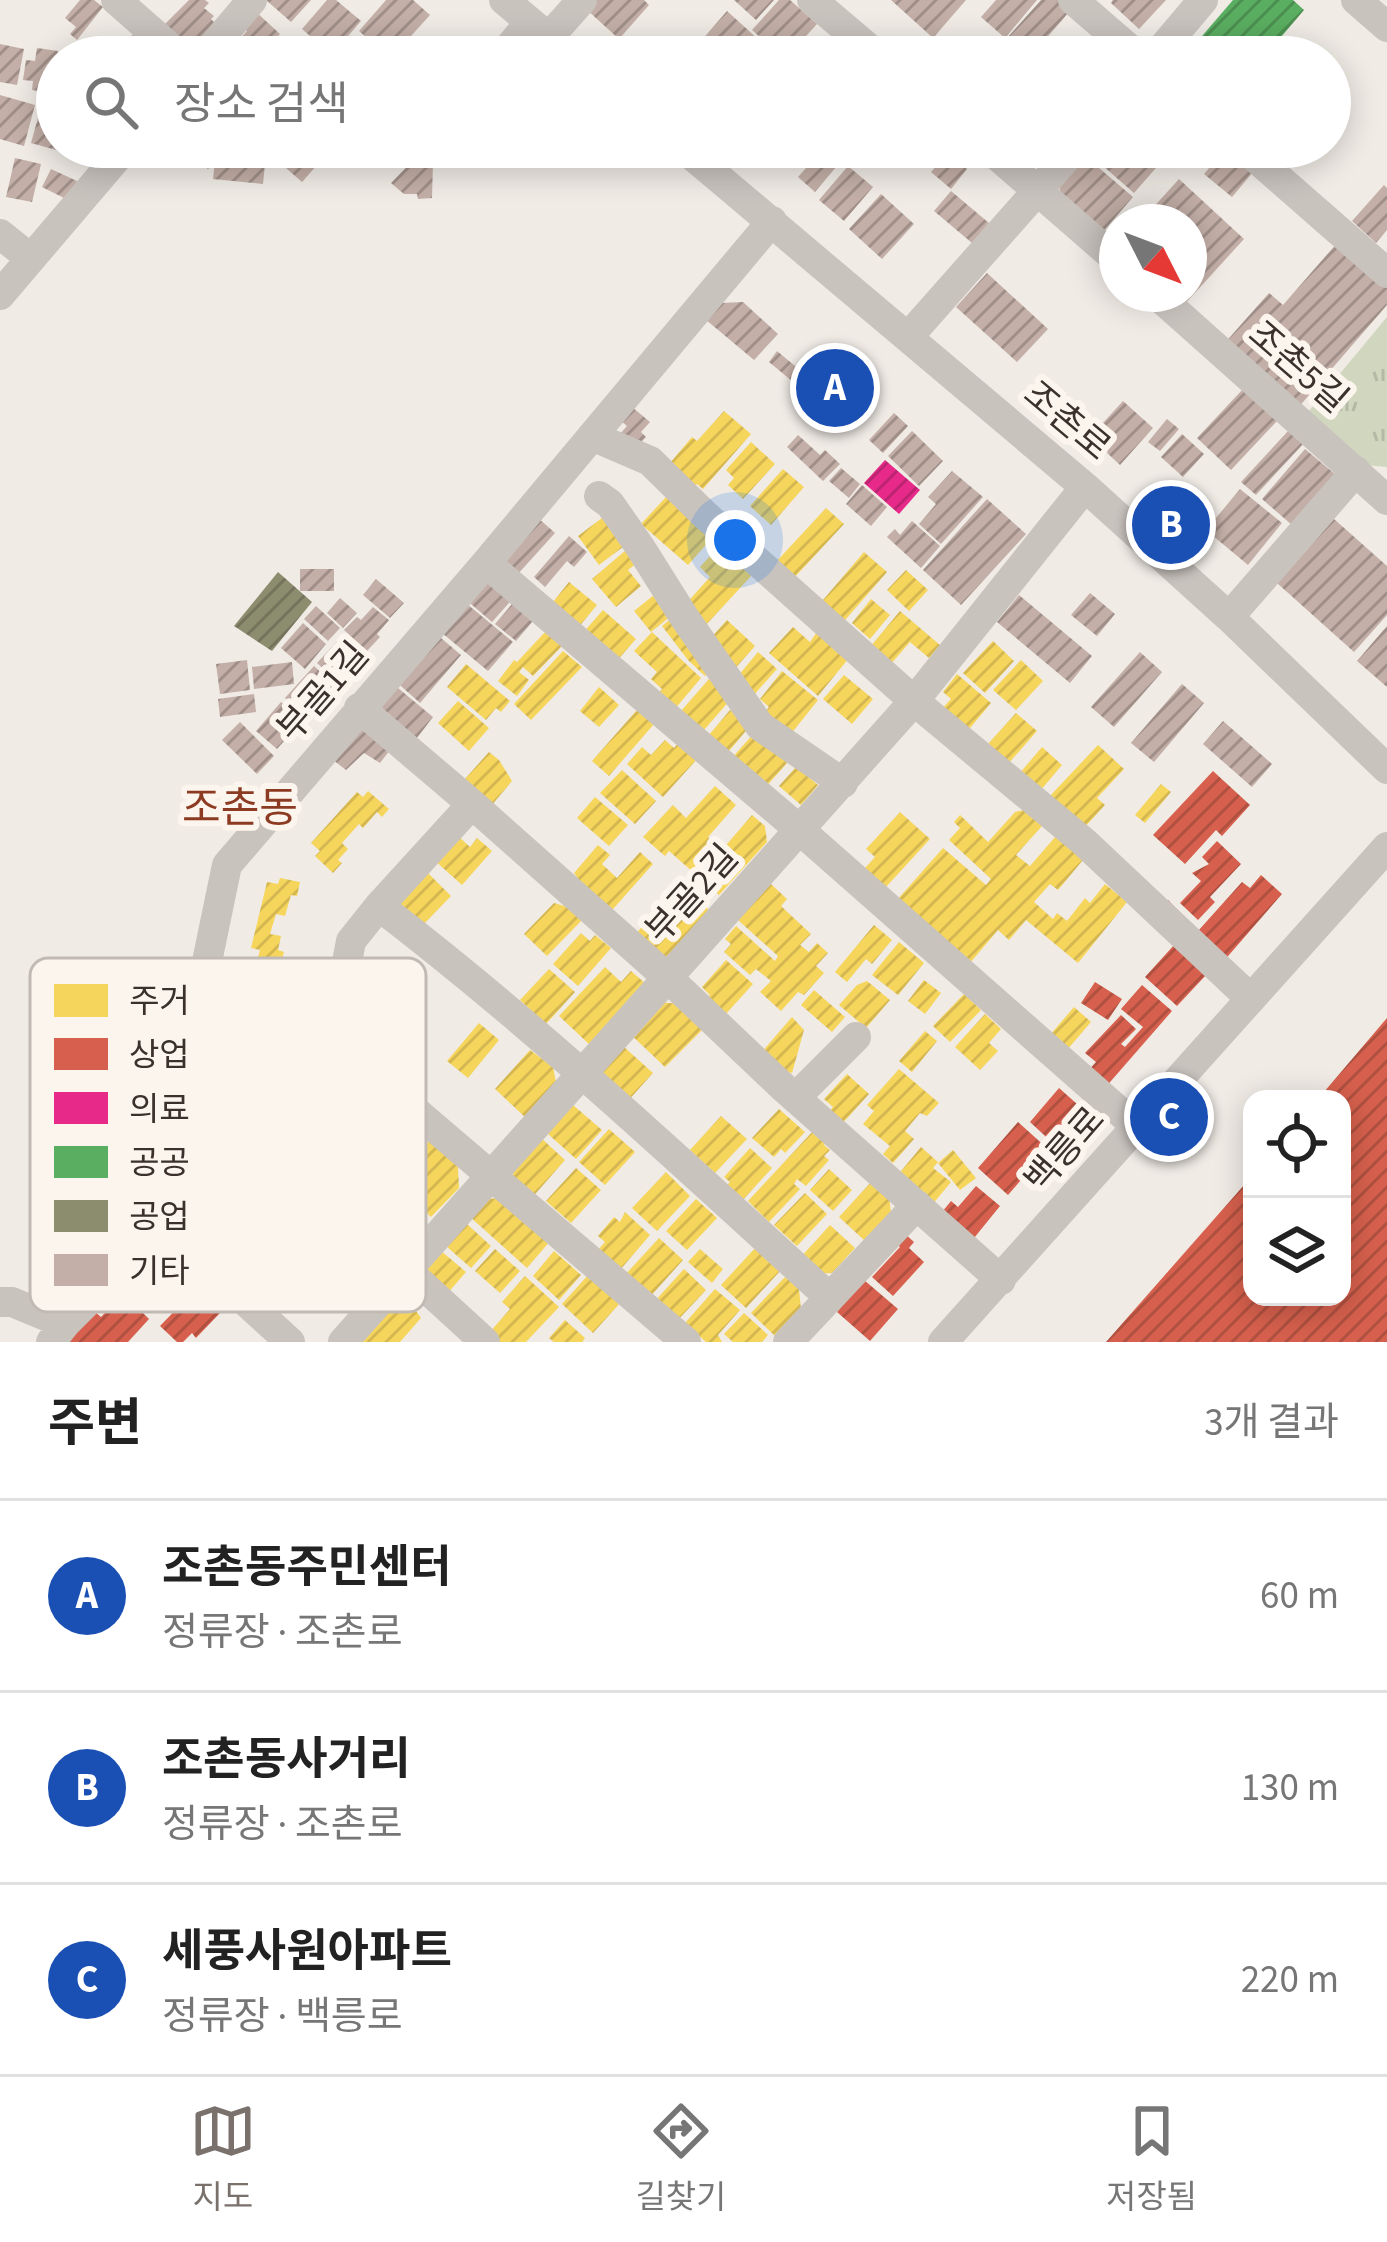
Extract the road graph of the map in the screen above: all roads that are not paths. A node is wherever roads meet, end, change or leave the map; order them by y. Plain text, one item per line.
1 (116, 0) edge
2 (252, 0) edge
3 (504, 0) edge
4 (582, 0) edge
5 (812, 0) edge
6 (1073, 0) edge
7 (1204, 0) edge
8 (1356, 0) edge
9 (1387, 27) edge
10 (157, 36) edge
11 (222, 36) edge
12 (546, 36) edge
13 (552, 36) edge
14 (854, 36) edge
15 (1115, 36) edge
16 (1173, 36) edge
17 (108, 168) edge
18 (708, 168) edge
19 (1012, 168) edge
20 (1057, 168) edge
21 (1267, 168) edge
22 (1038, 190) junction
23 (772, 221) junction
24 (0, 234) edge
25 (1099, 244) edge
26 (30, 259) junction
27 (1387, 273) edge
28 (0, 295) edge
29 (1176, 312) edge
30 (908, 337) junction
31 (592, 436) junction
32 (1356, 471) junction
33 (1084, 487) junction
34 (598, 496) dead end
35 (1387, 500) edge
36 (486, 563) junction
37 (1229, 617) junction
38 (914, 701) junction
39 (359, 709) junction
40 (1387, 769) edge
41 (843, 783) junction
42 (472, 804) junction
43 (801, 831) junction
44 (1387, 847) edge
45 (380, 906) junction
46 (208, 958) edge
47 (347, 958) edge
48 (669, 979) junction
49 (1251, 999) junction
50 (856, 1037) dead end
51 (583, 1073) junction
52 (796, 1097) junction
53 (426, 1120) edge
54 (1137, 1127) junction
55 (491, 1175) junction
56 (917, 1205) junction
57 (426, 1248) edge
58 (1001, 1280) junction
59 (426, 1290) edge
60 (829, 1297) junction
61 (0, 1302) edge
62 (257, 1312) edge
63 (369, 1312) edge
64 (58, 1333) edge
65 (290, 1342) edge
66 (343, 1342) edge
67 (485, 1342) edge
68 (686, 1342) edge
69 (788, 1342) edge
70 (944, 1342) edge

1 - 10 street
2 - 11 street
3 - 12 street
4 - 13 street
5 - 14 street
6 - 15 street
7 - 16 street
8 - 9 street
17 - 26 street
18 - 23 street, 조촌로
19 - 22 street
20 - 22 street
21 - 27 street
22 - 25 street
22 - 30 street
23 - 30 street, 조촌로
23 - 31 street, 부골1길
24 - 26 street
26 - 28 street
29 - 32 street, 조촌5길
30 - 33 street, 조촌로
31 - 36 street, 부골1길
31 - 38 street
32 - 35 street, 조촌5길
32 - 37 street
33 - 37 street, 조촌로
33 - 38 street, 부골2길
34 - 41 street
36 - 39 street, 부골1길
36 - 43 street
37 - 40 street, 조촌로
38 - 41 street, 부골2길
38 - 49 street
39 - 42 street
39 - 46 street, 부골1길
41 - 43 street, 부골2길
42 - 45 street
42 - 48 street
43 - 48 street, 부골2길
43 - 54 street
44 - 49 street, 백릉로
45 - 47 street
45 - 51 street
48 - 51 street, 부골2길
48 - 52 street
49 - 54 street, 백릉로
50 - 52 street
51 - 55 street, 부골2길
51 - 60 street
52 - 56 street
53 - 55 street
54 - 58 street, 백릉로
55 - 57 street, 부골2길
55 - 68 street
56 - 58 street
56 - 60 street
58 - 70 street, 백릉로
59 - 67 street
60 - 69 street
61 - 64 street
62 - 65 street
63 - 66 street, 부골2길

